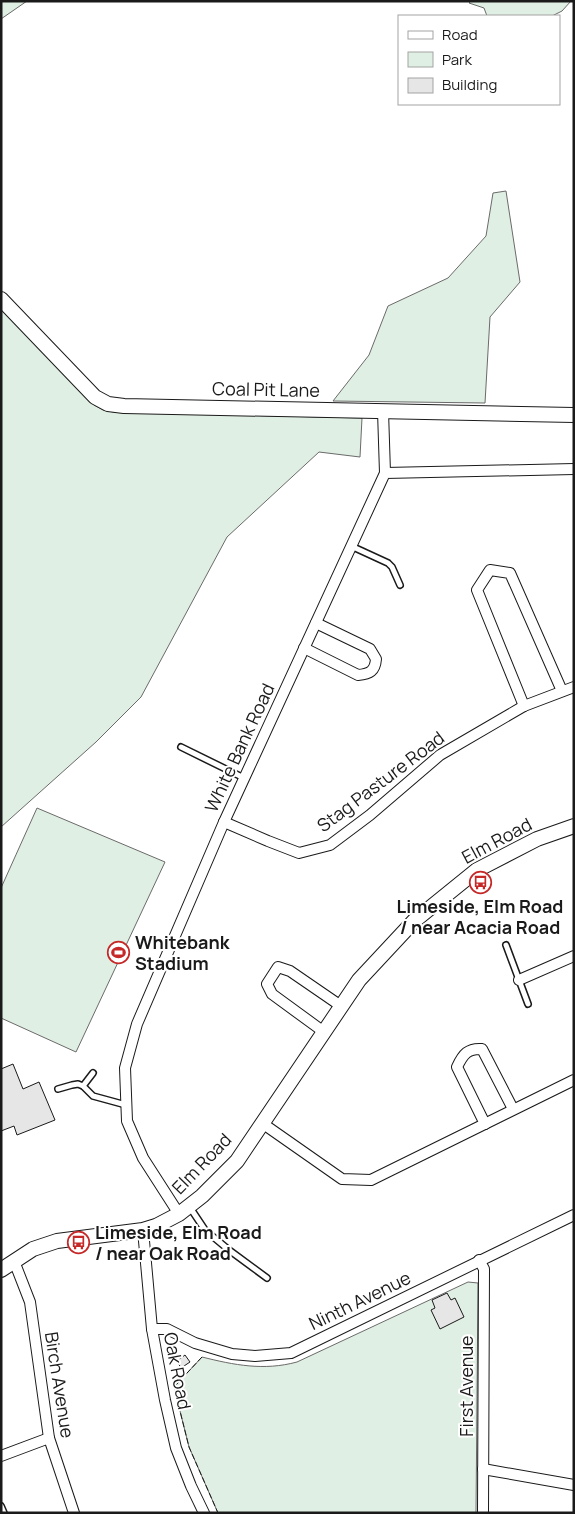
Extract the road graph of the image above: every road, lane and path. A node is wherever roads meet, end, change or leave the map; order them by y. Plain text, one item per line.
1 (1, 299) edge
2 (383, 411) junction
3 (574, 415) edge
4 (574, 469) edge
5 (385, 473) junction
6 (351, 546) junction
7 (400, 586) dead end
8 (316, 623) junction
9 (304, 648) junction
10 (574, 687) edge
11 (562, 691) junction
12 (524, 706) junction
13 (181, 747) dead end
14 (244, 778) junction
15 (224, 822) junction
16 (574, 826) edge
17 (506, 945) dead end
18 (574, 956) edge
19 (520, 980) junction
20 (528, 1004) dead end
21 (341, 1006) junction
22 (324, 1032) junction
23 (93, 1073) dead end
24 (574, 1080) edge
25 (83, 1086) junction
26 (58, 1089) dead end
27 (127, 1105) junction
28 (513, 1109) junction
29 (262, 1123) junction
30 (485, 1124) junction
31 (184, 1210) junction
32 (574, 1215) edge
33 (142, 1230) junction
34 (479, 1260) junction
35 (14, 1261) junction
36 (1, 1270) edge
37 (266, 1278) dead end
38 (152, 1329) junction
39 (49, 1438) junction
40 (1, 1456) edge
41 (483, 1469) junction
42 (574, 1485) edge
43 (1, 1506) edge
44 (4, 1513) edge
45 (74, 1513) edge
46 (204, 1513) edge
47 (483, 1513) edge

1 - 2 street, Coal Pit Lane
2 - 3 street, Coal Pit Lane
2 - 5 street
4 - 5 street
5 - 6 street, White Bank Road
6 - 7 lane
6 - 8 street, White Bank Road
8 - 9 street, White Bank Road
8 - 9 street
9 - 14 street, White Bank Road
10 - 11 street, Stag Pasture Road
11 - 12 street, Stag Pasture Road
11 - 12 street
12 - 15 street, Stag Pasture Road
13 - 14 lane
14 - 15 street, White Bank Road
15 - 27 street, White Bank Road
16 - 21 street, Elm Road
17 - 19 lane
18 - 19 street
19 - 20 lane
21 - 22 street, Elm Road
21 - 22 street
22 - 29 street, Elm Road
23 - 25 lane
24 - 28 street
25 - 26 lane
25 - 27 lane
27 - 31 street, White Bank Road
28 - 30 street
28 - 30 street
29 - 30 street
29 - 31 street, Elm Road
31 - 33 street, Elm Road
31 - 37 lane
32 - 34 street, Ninth Avenue
33 - 35 street, Elm Road
33 - 38 street, Oak Road
34 - 38 street, Ninth Avenue
34 - 41 street, First Avenue
35 - 36 street, Elm Road
35 - 39 street, Birch Avenue
38 - 46 street, Oak Road
39 - 40 street
39 - 45 street, Birch Avenue
41 - 42 street
41 - 47 street, First Avenue
43 - 44 lane

